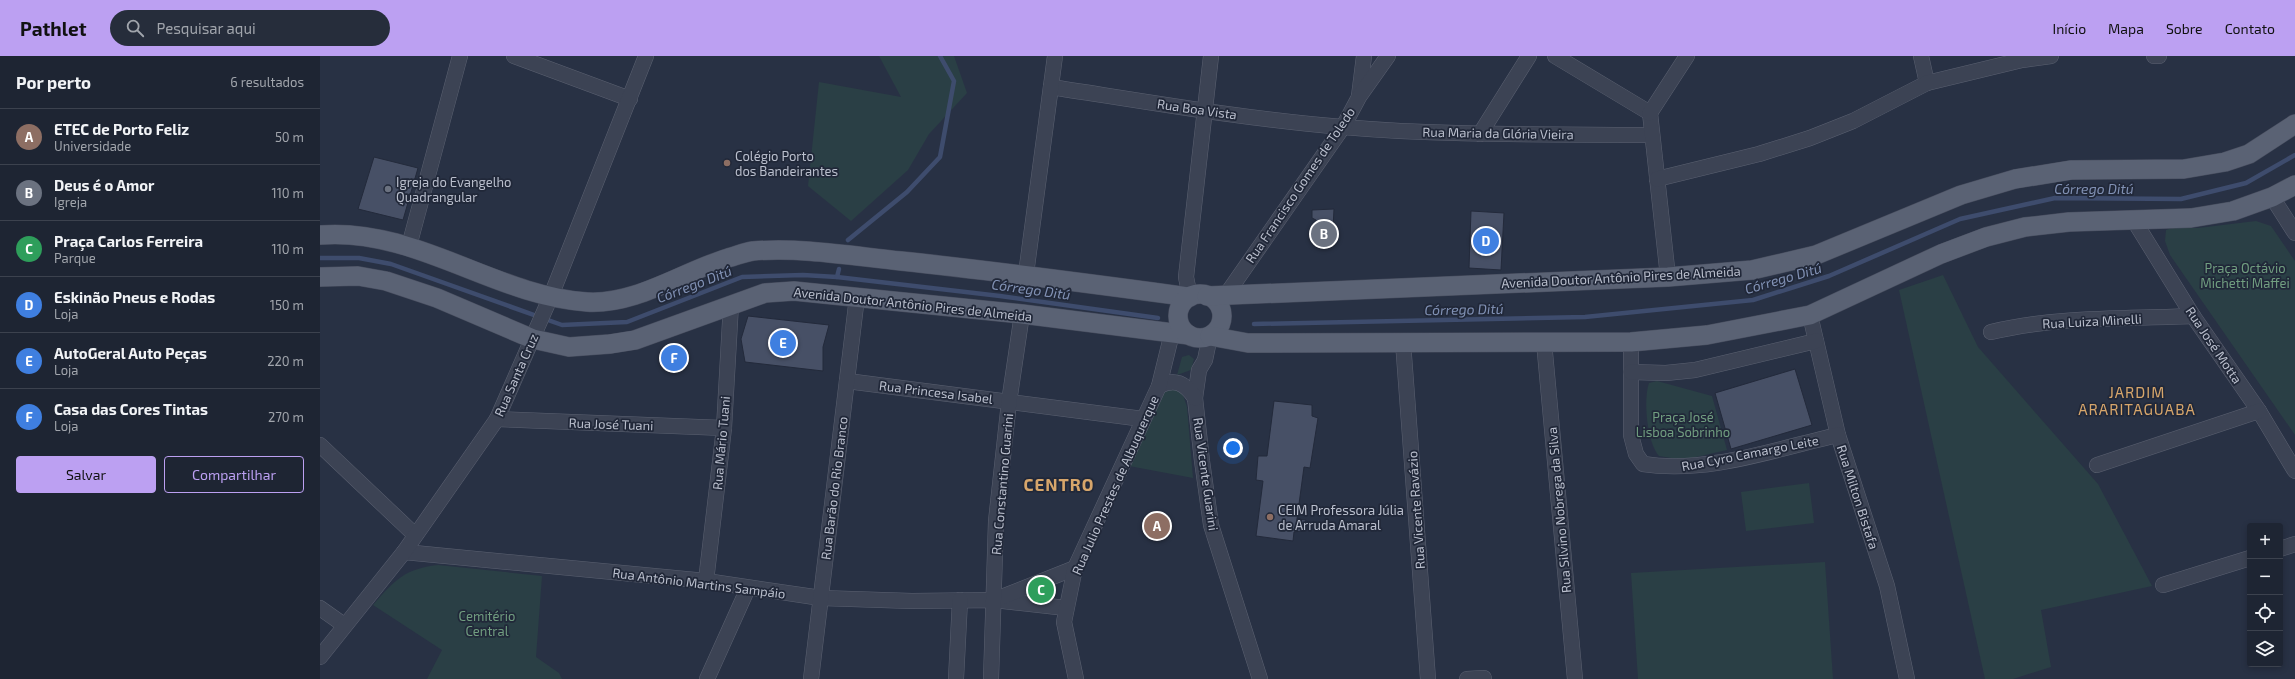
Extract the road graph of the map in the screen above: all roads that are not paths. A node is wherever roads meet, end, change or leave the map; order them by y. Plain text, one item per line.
1 (460, 56) edge
2 (514, 56) edge
3 (646, 56) edge
4 (1056, 56) edge
5 (1211, 56) edge
6 (1364, 56) edge
7 (1388, 56) edge
8 (1529, 56) edge
9 (1555, 56) edge
10 (1687, 56) edge
11 (1921, 56) edge
12 (2051, 56) edge
13 (2154, 56) edge
14 (2159, 56) edge
15 (1927, 83) junction
16 (1051, 87) junction
17 (1359, 97) junction
18 (630, 98) junction
19 (1204, 110) junction
20 (1650, 113) junction
21 (2295, 124) edge
22 (1343, 127) junction
23 (1480, 134) junction
24 (1652, 135) junction
25 (1657, 179) junction
26 (2295, 185) edge
27 (2272, 197) junction
28 (2133, 219) junction
29 (2295, 233) edge
30 (320, 235) edge
31 (409, 246) junction
32 (1026, 274) junction
33 (320, 277) edge
34 (1668, 277) junction
35 (1226, 295) junction
36 (1198, 296) junction
37 (857, 297) junction
38 (549, 301) junction
39 (731, 304) junction
40 (1022, 314) junction
41 (1810, 315) junction
42 (2193, 316) junction
43 (1991, 332) dead end
44 (1181, 334) junction
45 (534, 335) junction
46 (1210, 336) junction
47 (1816, 341) junction
48 (1403, 342) junction
49 (1544, 342) junction
50 (1631, 342) junction
51 (1631, 372) junction
52 (848, 381) junction
53 (1158, 386) junction
54 (1195, 398) junction
55 (1009, 402) junction
56 (2259, 411) junction
57 (1143, 419) junction
58 (497, 420) junction
59 (724, 428) junction
60 (1838, 435) junction
61 (320, 445) edge
62 (2097, 465) dead end
63 (2295, 471) edge
64 (415, 535) junction
65 (2295, 544) edge
66 (2283, 548) edge
67 (404, 552) junction
68 (2247, 559) edge
69 (1076, 568) junction
70 (706, 581) junction
71 (2163, 586) dead end
72 (748, 588) junction
73 (821, 598) junction
74 (960, 600) junction
75 (994, 600) junction
76 (320, 608) edge
77 (1066, 608) junction
78 (344, 626) junction
79 (320, 657) edge
80 (1484, 678) dead end
81 (707, 679) edge
82 (811, 679) edge
83 (956, 679) edge
84 (991, 679) edge
85 (1076, 679) edge
86 (1260, 679) edge
87 (1428, 679) edge
88 (1467, 679) edge
89 (1575, 679) edge
90 (1907, 679) edge

1 - 31 street
2 - 18 street
3 - 18 street, Rua Santa Cruz
4 - 16 street
5 - 19 street
6 - 17 street
7 - 17 street, Rua Francisco Gomes de Toledo
8 - 23 street
9 - 20 street
10 - 20 street
11 - 15 street
12 - 15 street
13 - 14 street
15 - 25 street
16 - 19 street, Rua Boa Vista
16 - 32 street
17 - 22 street, Rua Francisco Gomes de Toledo
18 - 38 street, Rua Santa Cruz
19 - 22 street, Rua Boa Vista
19 - 36 street
20 - 24 street
21 - 34 main road, Avenida Doutor Antônio Pires de Almeida
22 - 23 street, Rua Maria da Glória Vieira
22 - 35 street, Rua Francisco Gomes de Toledo
23 - 24 street, Rua Maria da Glória Vieira
24 - 25 street
25 - 34 street
26 - 27 main road
27 - 28 main road
27 - 29 street
28 - 41 main road
28 - 42 street, Rua José Motta
30 - 31 main road, Avenida Doutor Antônio Pires de Almeida
31 - 38 main road, Avenida Doutor Antônio Pires de Almeida
32 - 36 main road, Avenida Doutor Antônio Pires de Almeida
32 - 38 main road, Avenida Doutor Antônio Pires de Almeida
33 - 45 main road, Avenida Doutor Antônio Pires de Almeida
34 - 35 main road, Avenida Doutor Antônio Pires de Almeida
35 - 36 main road, Avenida Doutor Antônio Pires de Almeida
36 - 44 main road
36 - 46 main road
37 - 39 main road, Avenida Doutor Antônio Pires de Almeida
37 - 40 main road, Avenida Doutor Antônio Pires de Almeida
37 - 52 street, Rua Barão do Rio Branco
38 - 45 street, Rua Santa Cruz
39 - 45 main road, Avenida Doutor Antônio Pires de Almeida
39 - 59 street, Rua Mário Tuani
40 - 44 main road, Avenida Doutor Antônio Pires de Almeida
40 - 55 street, Rua Constantino Guarini
41 - 47 street, Rua Milton Bistafa
41 - 50 main road
42 - 43 street, Rua Luiza Minelli
42 - 56 street, Rua José Motta
44 - 46 main road
44 - 53 street, Rua Julio Prestes de Albuquerque
45 - 58 street, Rua Santa Cruz
46 - 48 main road
46 - 54 street, Rua Vicente Guarini
47 - 51 street
47 - 60 street, Rua Milton Bistafa
48 - 49 main road
48 - 87 street, Rua Vicente Ravázio
49 - 50 main road
49 - 89 street, Rua Silvino Nobrega da Silva
50 - 51 street, Rua Cyro Camargo Leite
51 - 60 street, Rua Cyro Camargo Leite
52 - 55 street, Rua Princesa Isabel
52 - 73 street, Rua Barão do Rio Branco
53 - 54 street, Rua Julio Prestes de Albuquerque
53 - 57 street, Rua Julio Prestes de Albuquerque
54 - 86 street, Rua Vicente Guarini
55 - 57 street, Rua Princesa Isabel
55 - 75 street, Rua Constantino Guarini
56 - 62 street
56 - 63 street, Rua José Motta
57 - 69 street, Rua Julio Prestes de Albuquerque
58 - 59 street, Rua José Tuani
58 - 64 street, Rua Santa Cruz
59 - 70 street, Rua Mário Tuani
60 - 90 street, Rua Milton Bistafa
61 - 64 street
64 - 67 street, Rua Santa Cruz
65 - 66 street
67 - 70 street, Rua Antônio Martins Sampáio
67 - 78 street, Rua Santa Cruz
68 - 71 street
69 - 75 street
69 - 77 street, Rua Julio Prestes de Albuquerque
70 - 72 street, Rua Antônio Martins Sampáio
72 - 73 street, Rua Antônio Martins Sampáio
72 - 81 street
73 - 74 street, Rua Antônio Martins Sampáio
73 - 82 street, Rua Barão do Rio Branco
74 - 75 street, Rua Antônio Martins Sampáio
74 - 83 street
75 - 77 street
75 - 84 street, Rua Constantino Guarini
76 - 78 street
77 - 85 street, Rua Julio Prestes de Albuquerque
78 - 79 street, Rua Santa Cruz
80 - 88 street

